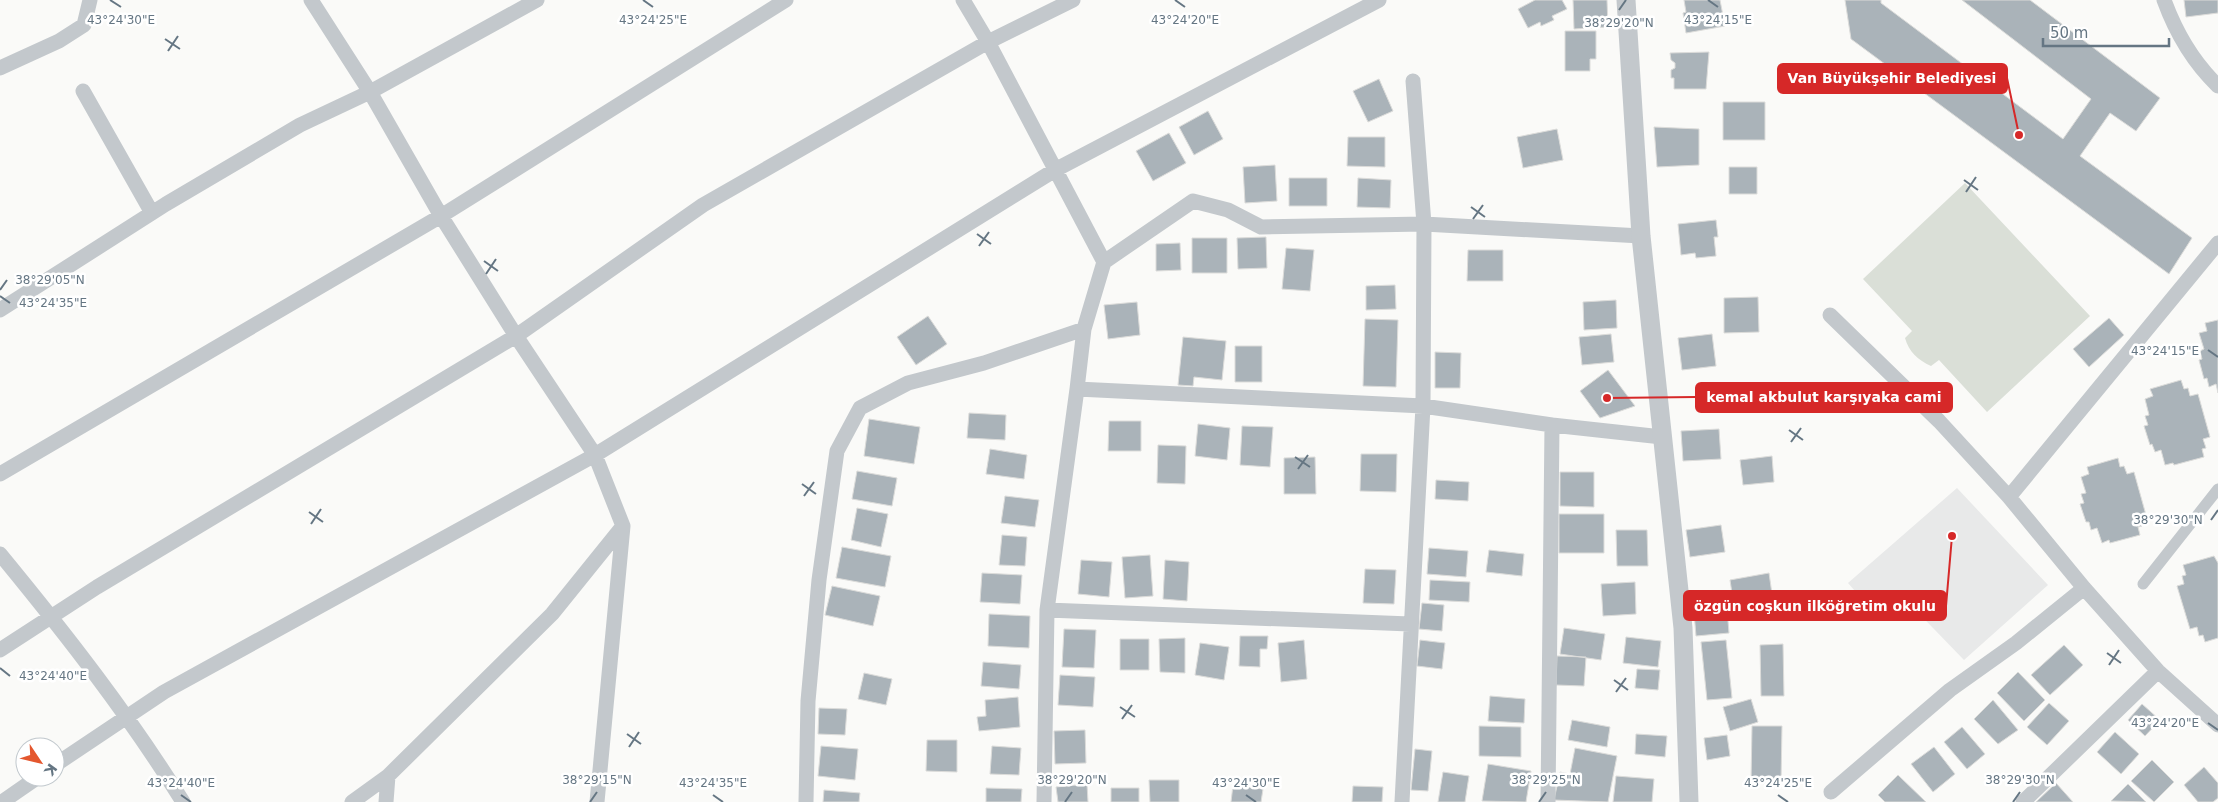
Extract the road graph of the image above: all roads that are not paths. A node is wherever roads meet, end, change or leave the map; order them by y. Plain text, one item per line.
1 (90, 0) edge
2 (311, 0) edge
3 (537, 0) edge
4 (786, 0) edge
5 (963, 0) edge
6 (1073, 0) edge
7 (1379, 0) edge
8 (1626, 0) edge
9 (2164, 0) edge
10 (988, 42) junction
11 (0, 68) edge
12 (1413, 81) dead end
13 (2218, 86) edge
14 (83, 91) dead end
15 (370, 92) junction
16 (1056, 170) junction
17 (152, 213) junction
18 (440, 216) junction
19 (1424, 224) junction
20 (1641, 236) junction
21 (2218, 243) edge
22 (1104, 262) junction
23 (0, 310) edge
24 (1830, 315) dead end
25 (1084, 329) junction
26 (516, 336) junction
27 (1077, 389) junction
28 (1423, 406) junction
29 (1552, 425) junction
30 (1662, 437) junction
31 (595, 455) junction
32 (0, 474) edge
33 (2218, 489) edge
34 (2009, 497) junction
35 (623, 526) junction
36 (0, 554) edge
37 (2143, 584) dead end
38 (2084, 588) junction
39 (1047, 610) junction
40 (51, 616) junction
41 (1410, 624) junction
42 (0, 650) edge
43 (2158, 670) junction
44 (126, 716) junction
45 (2218, 725) edge
46 (65, 758) edge
47 (388, 776) junction
48 (24, 787) edge
49 (1831, 792) dead end
50 (2, 802) edge
51 (184, 802) edge
52 (352, 802) edge
53 (386, 802) edge
54 (597, 802) edge
55 (806, 802) edge
56 (1044, 802) edge
57 (1402, 802) edge
58 (1548, 802) edge
59 (1689, 802) edge
60 (2022, 802) edge

1 - 11 street
2 - 15 street
3 - 15 street
4 - 18 street
5 - 10 street
6 - 10 street
7 - 16 street
8 - 20 street
9 - 13 street
10 - 16 street
10 - 26 street
12 - 19 street
14 - 17 street
15 - 17 street
15 - 18 street
16 - 22 street
16 - 31 street
17 - 23 street
18 - 26 street
18 - 32 street
19 - 20 street
19 - 22 street
19 - 28 street
20 - 30 street
21 - 34 street
22 - 25 street
24 - 34 street
25 - 27 street
25 - 55 street
26 - 31 street
26 - 40 street
27 - 28 street
27 - 39 street
28 - 29 street
28 - 41 street
29 - 30 street
29 - 58 street
30 - 59 street
31 - 35 street
31 - 44 street
33 - 37 street
34 - 38 street
35 - 47 street
35 - 54 street
36 - 40 street
38 - 43 street
38 - 49 street
39 - 41 street
39 - 56 street
40 - 42 street
40 - 44 street
41 - 57 street
43 - 45 street
43 - 60 street
44 - 46 street
44 - 51 street
47 - 52 street
47 - 53 street
48 - 50 street

